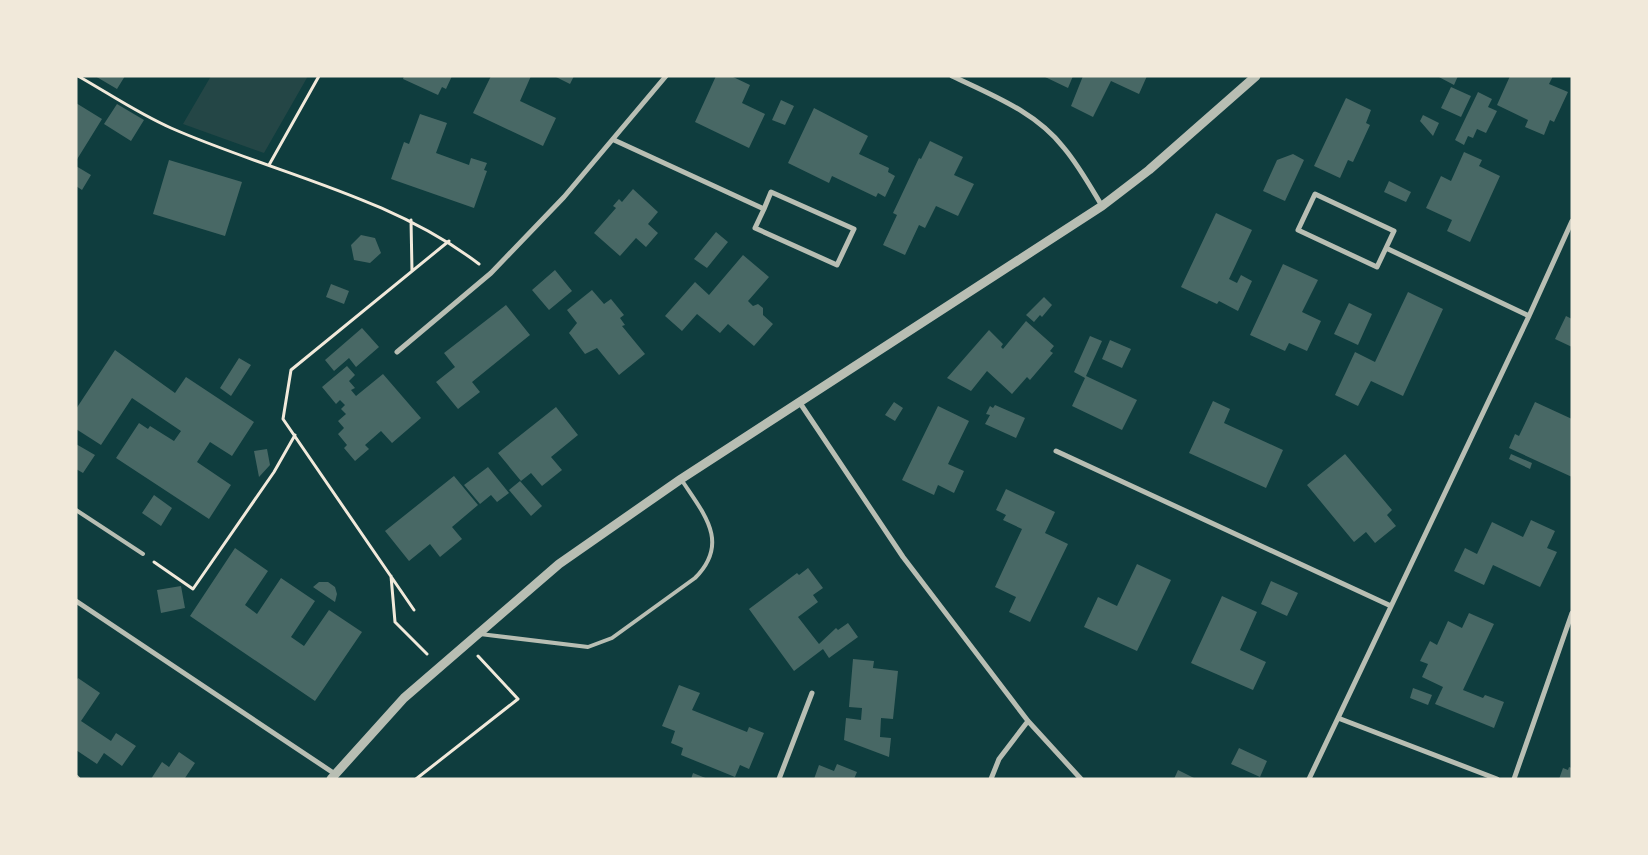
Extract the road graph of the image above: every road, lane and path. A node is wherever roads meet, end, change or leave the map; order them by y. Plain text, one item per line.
1 (78, 76) edge
2 (319, 76) edge
3 (666, 76) edge
4 (952, 76) edge
5 (1256, 76) edge
6 (614, 140) junction
7 (269, 164) junction
8 (1102, 206) junction
9 (764, 209) junction
10 (410, 220) junction
11 (1572, 220) edge
12 (449, 241) junction
13 (1386, 248) junction
14 (412, 272) junction
15 (491, 273) junction
16 (1529, 316) junction
17 (397, 352) dead end
18 (800, 403) junction
19 (295, 436) junction
20 (1056, 451) dead end
21 (681, 480) junction
22 (76, 510) edge
23 (143, 554) joint
24 (391, 576) junction
25 (76, 601) edge
26 (1391, 606) junction
27 (414, 610) dead end
28 (1572, 612) edge
29 (478, 633) junction
30 (466, 643) junction
31 (440, 667) junction
32 (812, 693) dead end
33 (1338, 718) junction
34 (1028, 721) junction
35 (333, 776) edge
36 (416, 779) edge
37 (779, 779) edge
38 (991, 779) edge
39 (1081, 779) edge
40 (1309, 779) edge
41 (1497, 779) edge
42 (1514, 779) edge

1 - 7 path
2 - 7 path
3 - 6 street
4 - 8 street
5 - 8 street
6 - 9 street
6 - 15 street
7 - 10 path
8 - 18 street
9 - 9 street
10 - 12 path
10 - 14 path
11 - 16 street
12 - 14 path
12 - 15 path
13 - 13 street
13 - 16 street
14 - 19 path
15 - 17 street
16 - 26 street
18 - 21 street
18 - 34 street
19 - 23 path
19 - 24 path
20 - 26 street
21 - 29 street
21 - 29 lane
22 - 23 lane
24 - 27 path
24 - 31 path
25 - 35 street
26 - 33 street
28 - 42 street
29 - 30 street
30 - 31 street
30 - 36 path
31 - 35 street
32 - 37 street
33 - 40 street
33 - 41 street
34 - 38 street
34 - 39 street

